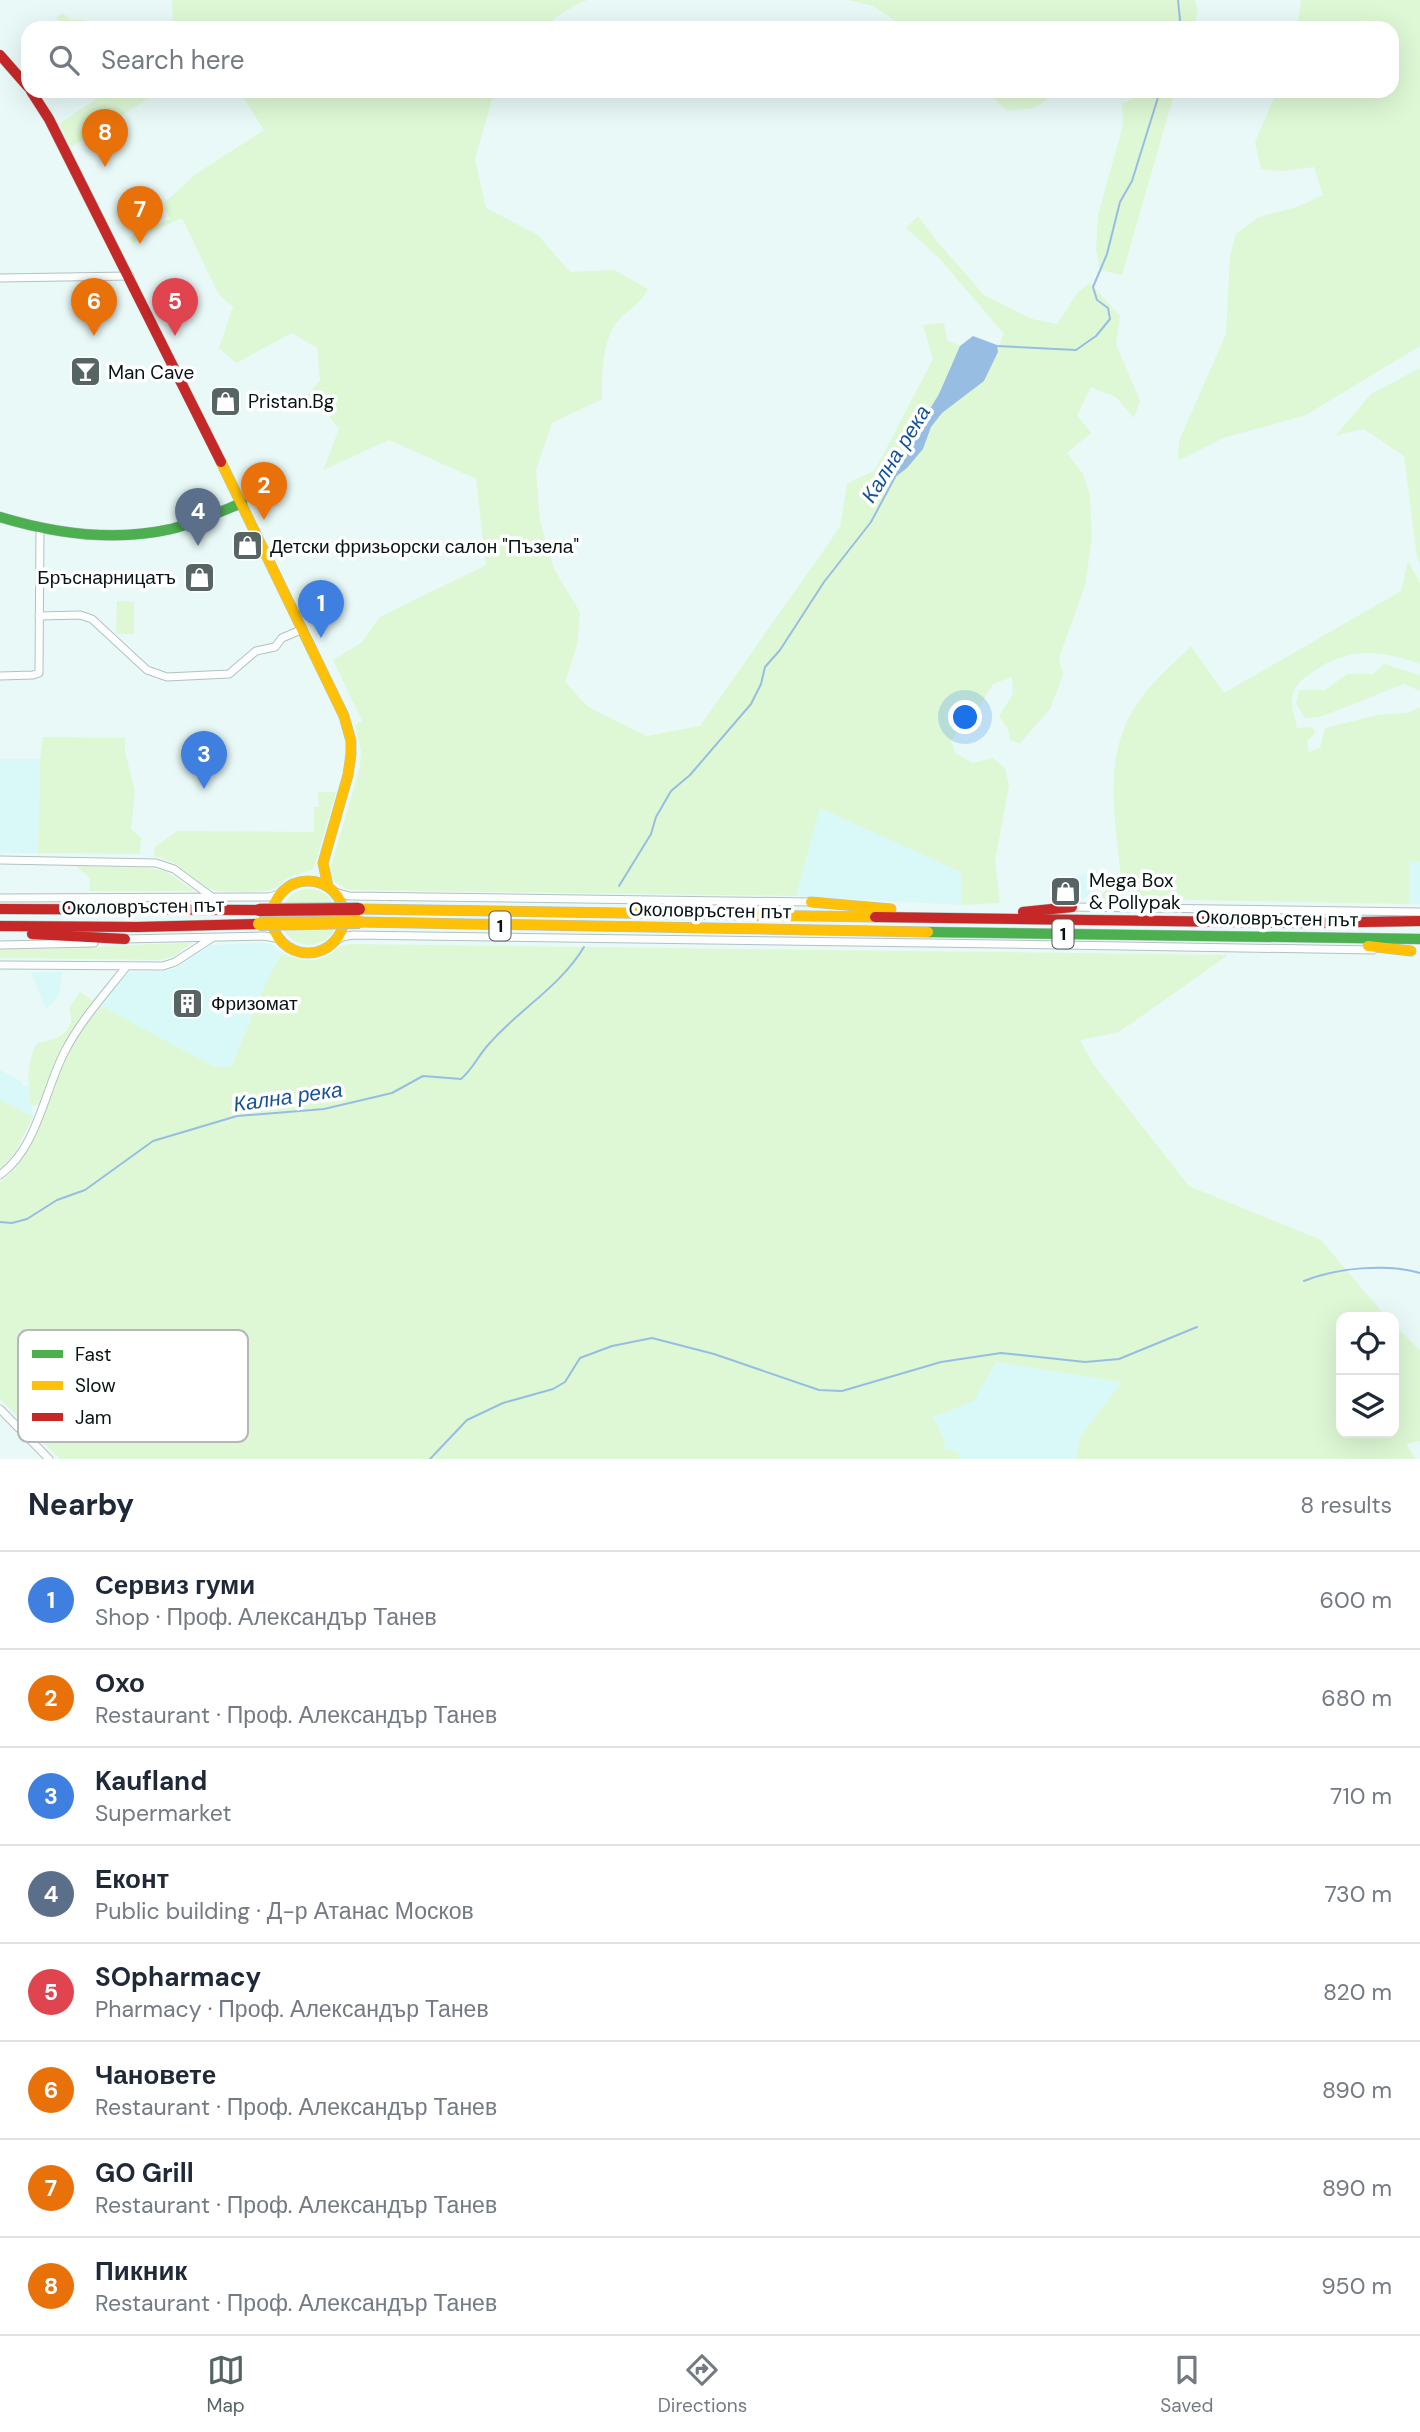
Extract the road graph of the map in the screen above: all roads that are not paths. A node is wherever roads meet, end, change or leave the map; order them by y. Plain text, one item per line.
1 (0, 55) edge
2 (21, 80) edge
3 (35, 98) edge
4 (130, 276) junction
5 (0, 278) edge
6 (242, 503) junction
7 (0, 517) edge
8 (40, 529) junction
9 (39, 616) junction
10 (303, 629) junction
11 (0, 676) edge
12 (0, 860) edge
13 (323, 863) junction
14 (307, 880) junction
15 (332, 889) junction
16 (280, 894) junction
17 (0, 898) edge
18 (213, 898) junction
19 (811, 902) joint
20 (1072, 907) joint
21 (0, 909) edge
22 (1403, 912) junction
23 (1420, 912) edge
24 (359, 915) junction
25 (259, 917) junction
26 (929, 917) junction
27 (988, 917) junction
28 (1420, 921) edge
29 (1342, 922) junction
30 (0, 928) edge
31 (687, 929) junction
32 (820, 931) junction
33 (216, 937) junction
34 (723, 938) junction
35 (1305, 938) junction
36 (125, 939) junction
37 (281, 939) junction
38 (780, 939) junction
39 (1420, 939) edge
40 (333, 943) junction
41 (0, 945) edge
42 (1415, 951) edge
43 (0, 965) edge
44 (126, 967) junction
45 (0, 1175) edge
46 (0, 1409) edge
47 (18, 1427) edge
48 (32, 1442) edge
49 (49, 1459) edge

1 - 2 main road
3 - 4 main road
4 - 5 street
4 - 6 main road
6 - 8 main road
6 - 10 main road
7 - 8 main road
8 - 9 street
9 - 10 street
9 - 11 street
10 - 13 main road
12 - 18 street
13 - 14 main road
13 - 15 main road
14 - 15 main road
14 - 16 main road
15 - 19 street
15 - 40 main road
16 - 18 street
16 - 37 main road
17 - 18 street
19 - 26 main road
20 - 22 street, Околовръстен път
20 - 27 main road
21 - 25 main road, Околовръстен път / 1
22 - 23 street, Околовръстен път
22 - 29 main road
24 - 25 main road, Околовръстен път / 1, bridge
24 - 26 main road, Околовръстен път / 1
24 - 31 main road, Околовръстен път / 1
25 - 30 main road, Околовръстен път / 1
26 - 27 main road, Околовръстен път / 1
27 - 29 main road, Околовръстен път / 1
28 - 29 main road, Околовръстен път / 1
30 - 36 main road
31 - 32 main road, Околовръстен път / 1
31 - 34 main road
32 - 35 main road, Околовръстен път / 1
32 - 38 main road
33 - 36 street
33 - 37 street
33 - 44 street
34 - 38 street, Околовръстен път
34 - 40 street, Околовръстен път
35 - 39 main road, Околовръстен път / 1
35 - 42 main road
36 - 41 street
37 - 40 main road
38 - 42 street, Околовръстен път
43 - 44 street
44 - 45 street
46 - 47 street
48 - 49 street

